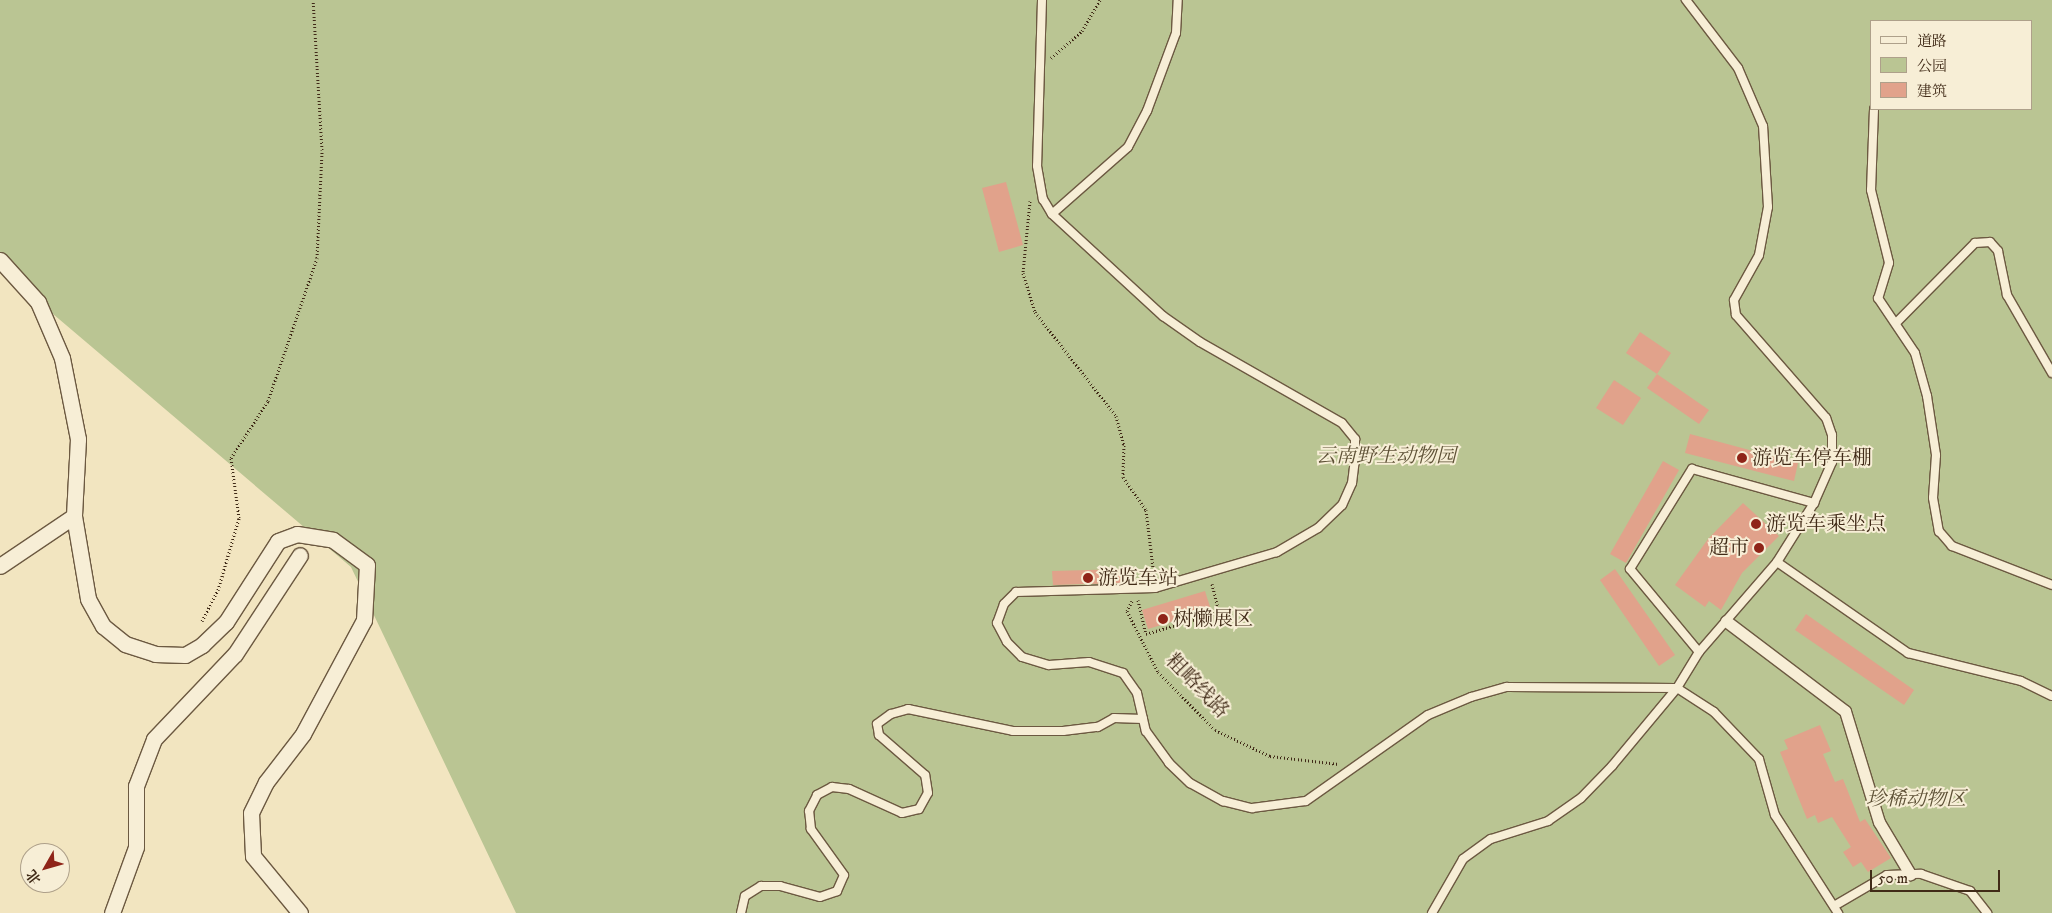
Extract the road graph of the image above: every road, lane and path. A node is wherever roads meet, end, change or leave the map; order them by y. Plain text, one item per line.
1 (313, 0) edge
2 (1042, 0) edge
3 (1100, 0) edge
4 (1178, 0) edge
5 (1686, 0) edge
6 (1040, 68) junction
7 (1874, 110) edge
8 (1030, 196) dead end
9 (1052, 214) junction
10 (0, 260) edge
11 (1897, 322) junction
12 (2052, 373) edge
13 (1814, 503) junction
14 (74, 516) junction
15 (300, 555) dead end
16 (1777, 562) junction
17 (0, 566) edge
18 (1209, 575) junction
19 (2052, 585) edge
20 (1155, 588) junction
21 (1138, 589) junction
22 (1726, 621) junction
23 (197, 631) dead end
24 (1699, 652) junction
25 (1677, 688) junction
26 (2052, 696) edge
27 (1143, 719) junction
28 (1356, 766) junction
29 (1910, 874) junction
30 (1836, 909) edge
31 (112, 913) edge
32 (300, 913) edge
33 (741, 913) edge
34 (1432, 913) edge
35 (1987, 913) edge

1 - 23 path
2 - 6 lane
3 - 6 path
4 - 9 lane
5 - 13 lane
6 - 9 lane
7 - 11 lane
8 - 20 path
9 - 18 lane
10 - 14 street
11 - 12 lane
11 - 19 lane
13 - 16 lane
13 - 24 lane
14 - 17 street
14 - 32 street
15 - 31 street
16 - 22 lane
16 - 26 lane
18 - 20 lane
18 - 21 path
20 - 21 lane
21 - 27 lane
21 - 28 path, 粗略线路
22 - 24 lane
22 - 29 street
24 - 25 lane
25 - 28 lane
25 - 30 lane
25 - 34 lane
27 - 28 lane
27 - 33 lane
29 - 30 lane
29 - 35 lane

